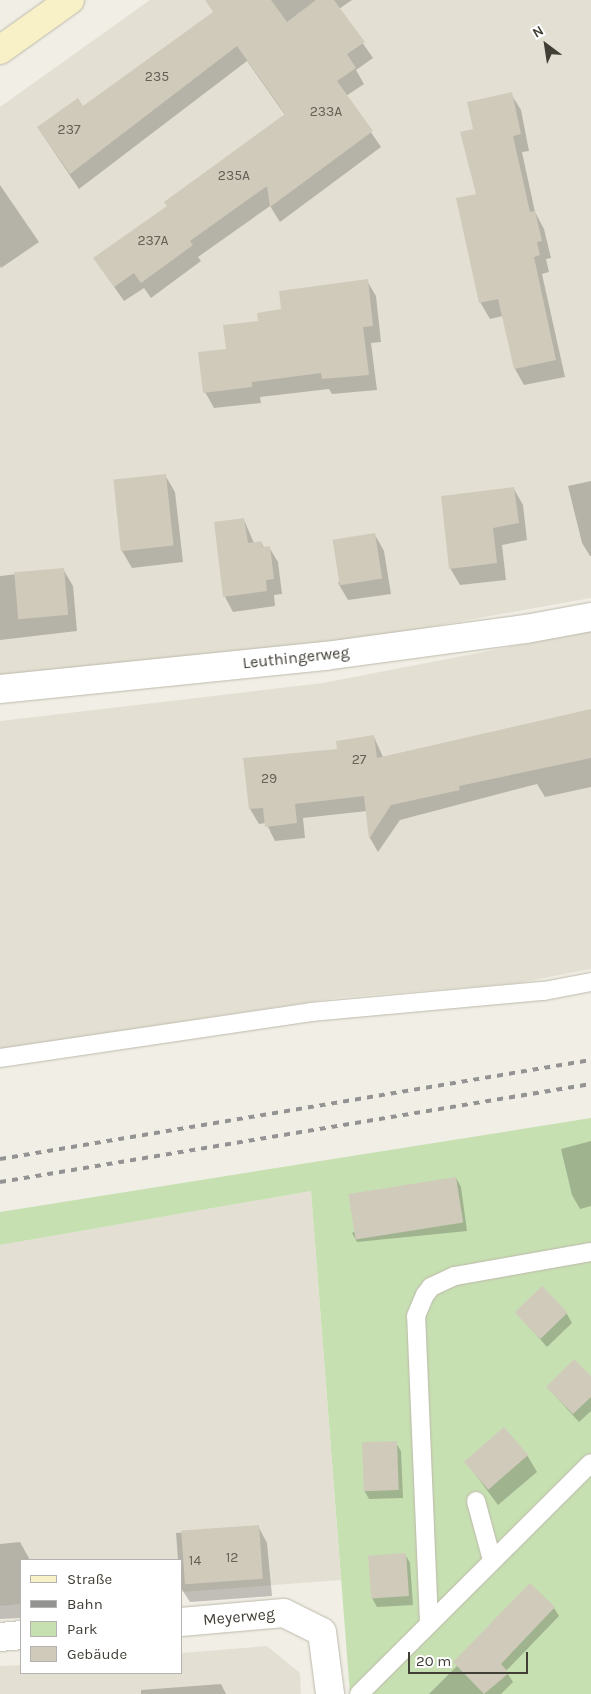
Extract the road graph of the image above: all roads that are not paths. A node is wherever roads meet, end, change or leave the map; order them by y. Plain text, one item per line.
1 (70, 0) edge
2 (0, 50) edge
3 (591, 617) edge
4 (0, 688) edge
5 (591, 982) edge
6 (0, 1058) edge
7 (591, 1252) edge
8 (591, 1463) edge
9 (476, 1501) dead end
10 (492, 1560) junction
11 (182, 1622) edge
12 (429, 1623) junction
13 (20, 1635) edge
14 (0, 1637) edge
15 (330, 1694) edge
16 (359, 1694) edge

1 - 2 street
3 - 4 street, Leuthingerweg
5 - 6 lane
7 - 12 lane
8 - 10 lane
9 - 10 lane
10 - 12 lane
11 - 15 street, Meyerweg
12 - 16 lane
13 - 14 street

